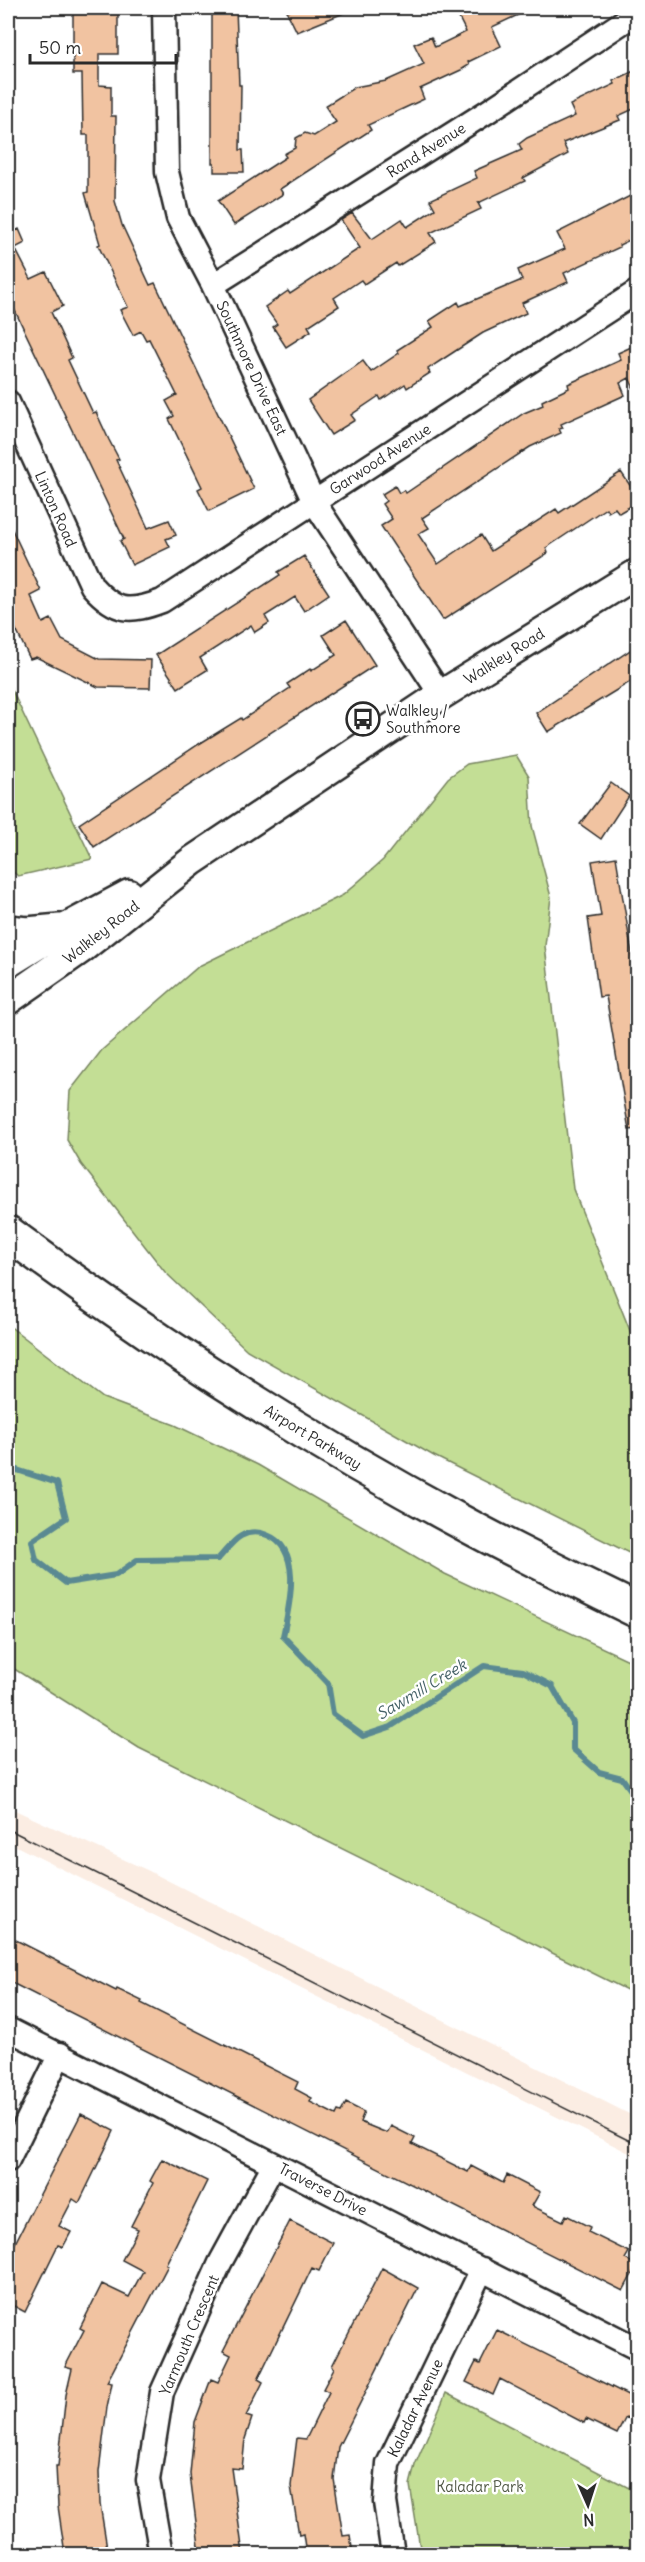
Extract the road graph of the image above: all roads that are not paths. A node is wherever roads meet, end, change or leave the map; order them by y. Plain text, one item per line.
1 (164, 8) edge
2 (638, 12) edge
3 (213, 285) junction
4 (638, 291) edge
5 (8, 402) edge
6 (314, 502) junction
7 (638, 573) edge
8 (117, 608) joint
9 (441, 695) junction
10 (192, 861) junction
11 (60, 931) junction
12 (8, 932) edge
13 (8, 963) edge
14 (8, 1000) edge
15 (8, 1233) edge
16 (638, 1611) edge
17 (8, 2029) edge
18 (60, 2054) junction
19 (8, 2160) edge
20 (274, 2164) junction
21 (482, 2269) junction
22 (638, 2349) edge
23 (161, 2554) edge
24 (393, 2554) edge

1 - 3 street, Southmore Drive East
2 - 3 street, Rand Avenue
3 - 6 street, Southmore Drive East
4 - 6 street, Garwood Avenue
5 - 8 street, Linton Road
6 - 8 street, Garwood Avenue
6 - 9 street, Southmore Drive East
7 - 9 main road, Walkley Road
9 - 10 main road, Walkley Road
10 - 11 main road, Walkley Road
10 - 14 main road, Walkley Road
11 - 12 highway
11 - 13 main road, Walkley Road
15 - 16 highway, Airport Parkway
17 - 18 street, Traverse Drive
18 - 19 street
18 - 20 street, Traverse Drive
20 - 21 street, Traverse Drive
20 - 23 street, Yarmouth Crescent
21 - 22 street, Traverse Drive
21 - 24 street, Kaladar Avenue

